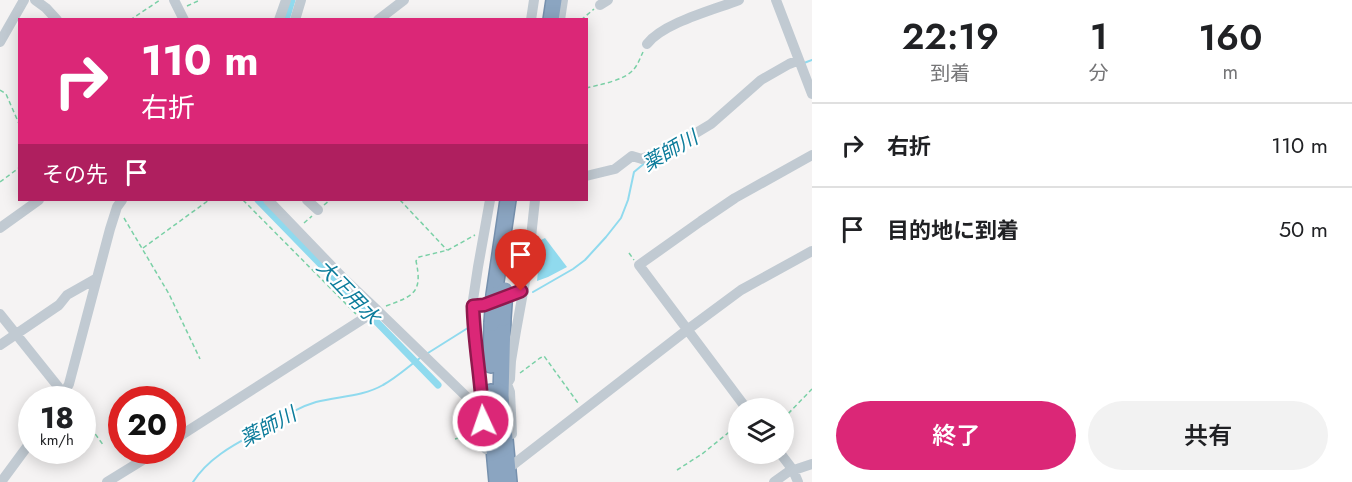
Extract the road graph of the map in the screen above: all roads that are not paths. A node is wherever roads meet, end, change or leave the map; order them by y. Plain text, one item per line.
1 (24, 0) edge
2 (35, 0) edge
3 (286, 0) edge
4 (301, 0) edge
5 (404, 0) edge
6 (534, 0) edge
7 (544, 0) edge
8 (554, 0) edge
9 (563, 0) edge
10 (739, 0) edge
11 (776, 0) edge
12 (177, 4) edge
13 (55, 18) edge
14 (183, 18) edge
15 (280, 18) edge
16 (296, 18) edge
17 (381, 18) edge
18 (531, 18) edge
19 (540, 18) edge
20 (551, 18) edge
21 (560, 18) edge
22 (0, 42) edge
23 (647, 44) road end
24 (803, 65) edge
25 (812, 94) edge
26 (812, 155) edge
27 (588, 176) edge
28 (38, 201) edge
29 (269, 201) edge
30 (308, 201) edge
31 (490, 201) edge
32 (508, 201) edge
33 (516, 201) edge
34 (535, 201) edge
35 (117, 202) edge
36 (318, 210) dead end
37 (0, 228) edge
38 (812, 252) edge
39 (97, 278) junction
40 (524, 292) junction
41 (500, 293) junction
42 (473, 306) junction
43 (0, 314) edge
44 (370, 315) junction
45 (497, 320) junction
46 (687, 330) junction
47 (16, 334) junction
48 (0, 345) edge
49 (506, 381) junction
50 (54, 386) edge
51 (68, 386) edge
52 (738, 398) edge
53 (487, 412) junction
54 (186, 432) edge
55 (512, 434) dead end
56 (486, 449) dead end
57 (18, 460) edge
58 (136, 464) edge
59 (788, 464) edge
60 (812, 464) edge
61 (793, 470) junction
62 (501, 479) edge
63 (2, 482) edge
64 (107, 482) edge
65 (774, 482) edge
66 (798, 482) edge

1 - 22 street
2 - 13 street
3 - 15 street
4 - 16 street
5 - 17 street
6 - 18 street
7 - 19 highway
8 - 20 highway
9 - 21 street
10 - 23 street
11 - 24 street
12 - 14 street
24 - 25 street
24 - 27 street
26 - 46 street
28 - 37 street
29 - 44 street
30 - 36 street
31 - 42 street
32 - 41 highway
33 - 41 highway
34 - 40 street
35 - 39 street
38 - 46 street
39 - 47 street
39 - 51 street
40 - 42 street
40 - 49 street
41 - 45 highway, bridge
42 - 53 street
43 - 47 street
44 - 53 street
44 - 54 street
45 - 49 highway
45 - 53 highway
46 - 52 street
46 - 62 street
47 - 48 street
47 - 50 street
49 - 55 street
49 - 62 highway
53 - 56 street
53 - 62 highway
57 - 63 street
58 - 64 street
59 - 61 street
60 - 61 street
61 - 65 street
61 - 66 street

